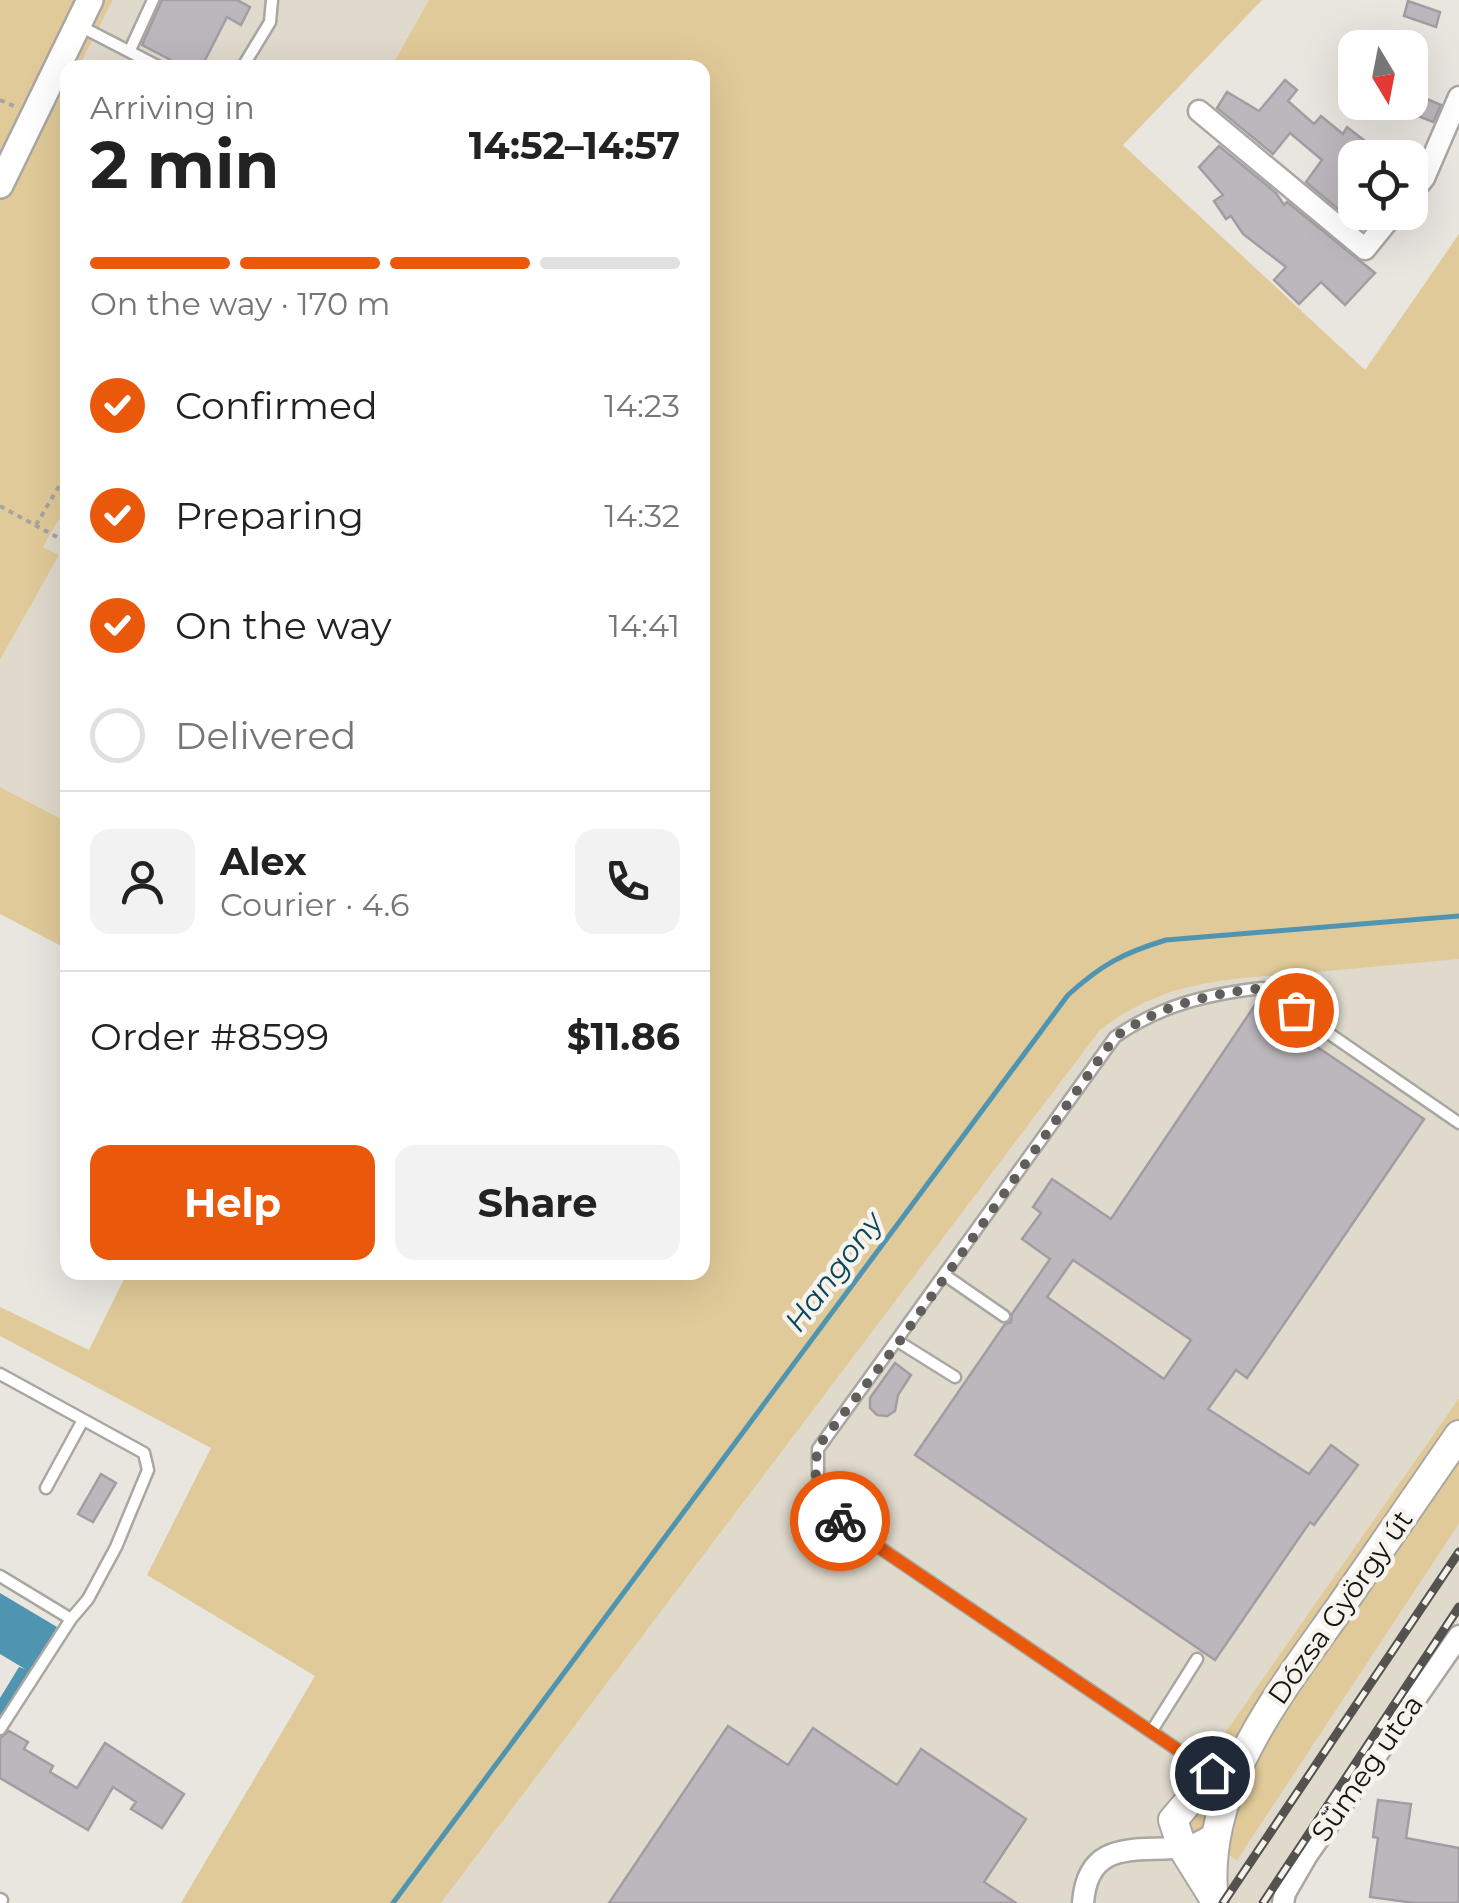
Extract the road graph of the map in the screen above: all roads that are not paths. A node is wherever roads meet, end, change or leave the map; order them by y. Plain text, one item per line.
1 (90, 0) edge
2 (152, 0) edge
3 (272, 0) edge
4 (78, 25) junction
5 (130, 50) junction
6 (61, 60) edge
7 (147, 60) edge
8 (247, 60) edge
9 (60, 62) edge
10 (1459, 97) edge
11 (1199, 111) dead end
12 (1428, 169) edge
13 (0, 185) edge
14 (1338, 227) edge
15 (1342, 230) edge
16 (1385, 230) edge
17 (1459, 1123) edge
18 (946, 1276) junction
19 (1004, 1316) dead end
20 (899, 1342) junction
21 (0, 1374) edge
22 (955, 1378) dead end
23 (83, 1420) junction
24 (1459, 1434) edge
25 (46, 1488) dead end
26 (0, 1576) edge
27 (71, 1618) junction
28 (1459, 1636) edge
29 (1197, 1659) dead end
30 (1, 1726) edge
31 (1150, 1732) junction
32 (1242, 1759) junction
33 (1212, 1773) junction
34 (1217, 1832) junction
35 (1178, 1834) junction
36 (1214, 1900) edge
37 (1083, 1903) edge
38 (1283, 1903) edge

1 - 4 street
2 - 5 lane
3 - 8 lane
4 - 5 lane
4 - 6 street
5 - 7 lane
9 - 13 street
10 - 12 street
11 - 14 street
15 - 16 street
17 - 18 lane
18 - 19 lane
18 - 20 lane
20 - 22 lane
20 - 31 lane
21 - 23 lane
23 - 25 lane
23 - 27 lane
24 - 32 main road, Dózsa György út
26 - 27 lane
27 - 30 lane
28 - 38 street, Sümeg utca
29 - 31 lane
31 - 33 lane
32 - 33 main road
32 - 34 main road, Dózsa György út
33 - 35 main road
34 - 35 street
34 - 36 main road, Dózsa György út
35 - 36 main road
35 - 37 street

